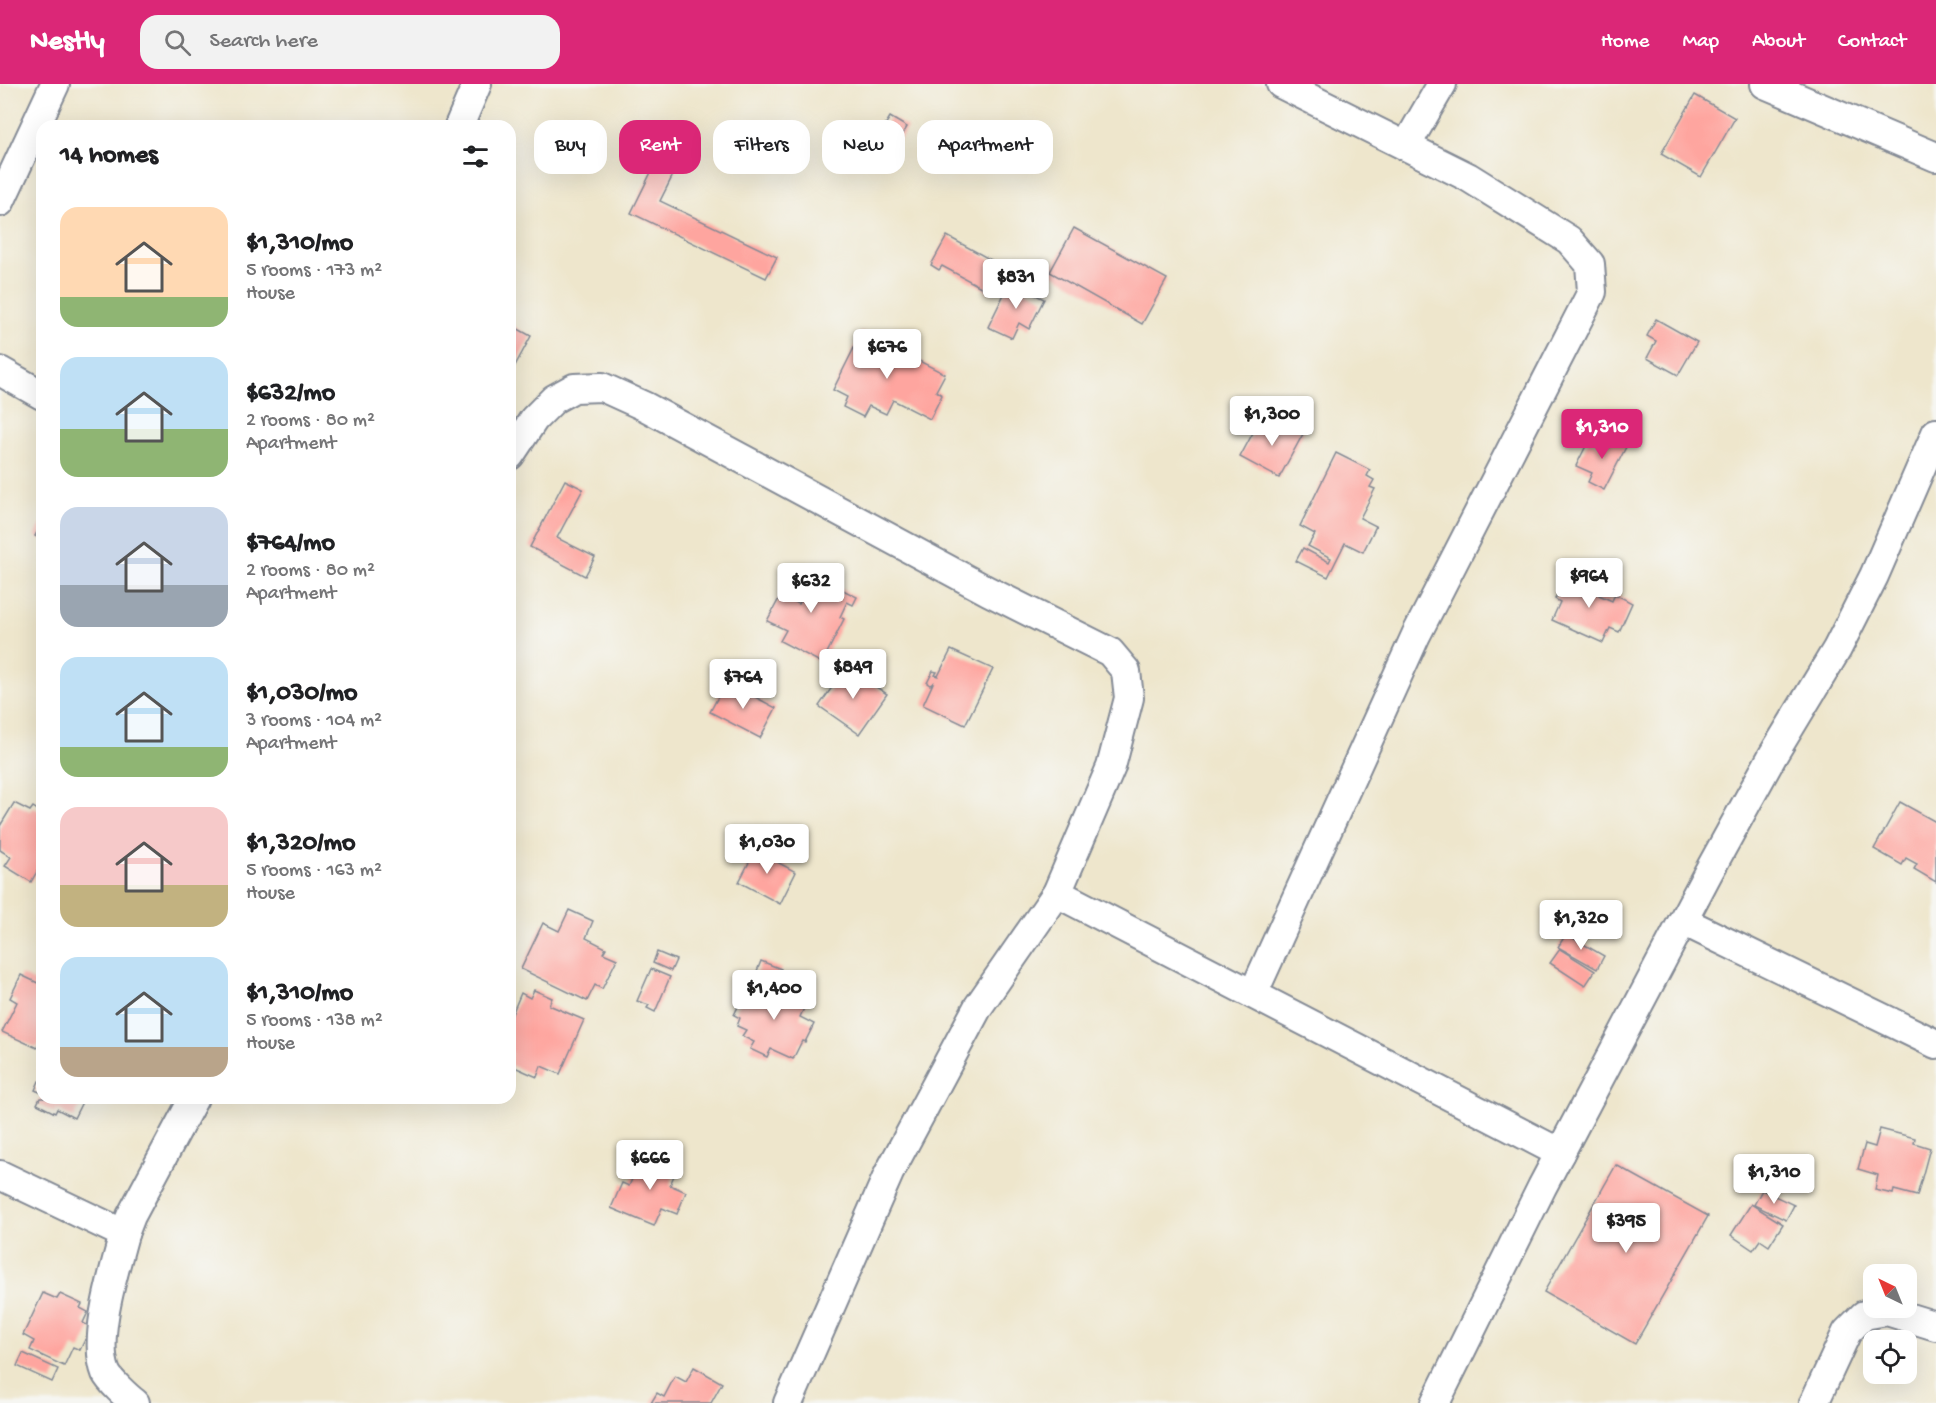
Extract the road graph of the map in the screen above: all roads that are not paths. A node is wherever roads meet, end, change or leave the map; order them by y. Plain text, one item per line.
1 (55, 84) edge
2 (477, 84) edge
3 (1281, 84) edge
4 (1442, 84) edge
5 (1765, 84) edge
6 (38, 120) edge
7 (462, 120) edge
8 (36, 125) edge
9 (1406, 146) junction
10 (1936, 158) edge
11 (0, 202) edge
12 (0, 371) edge
13 (36, 392) edge
14 (1936, 433) edge
15 (516, 446) edge
16 (1057, 893) junction
17 (1683, 921) junction
18 (1253, 994) junction
19 (1936, 1044) edge
20 (191, 1104) edge
21 (1560, 1153) junction
22 (0, 1175) edge
23 (124, 1234) junction
24 (1936, 1326) edge
25 (135, 1403) edge
26 (788, 1403) edge
27 (1435, 1403) edge
28 (1814, 1403) edge

1 - 6 street
2 - 7 street
3 - 9 street
4 - 9 street
5 - 10 street
8 - 11 street
9 - 18 street
12 - 13 street
14 - 17 street
15 - 16 street
16 - 18 street
16 - 26 street
17 - 19 street
17 - 21 street
18 - 21 street
20 - 23 street
21 - 27 street
22 - 23 street
23 - 25 street
24 - 28 street

